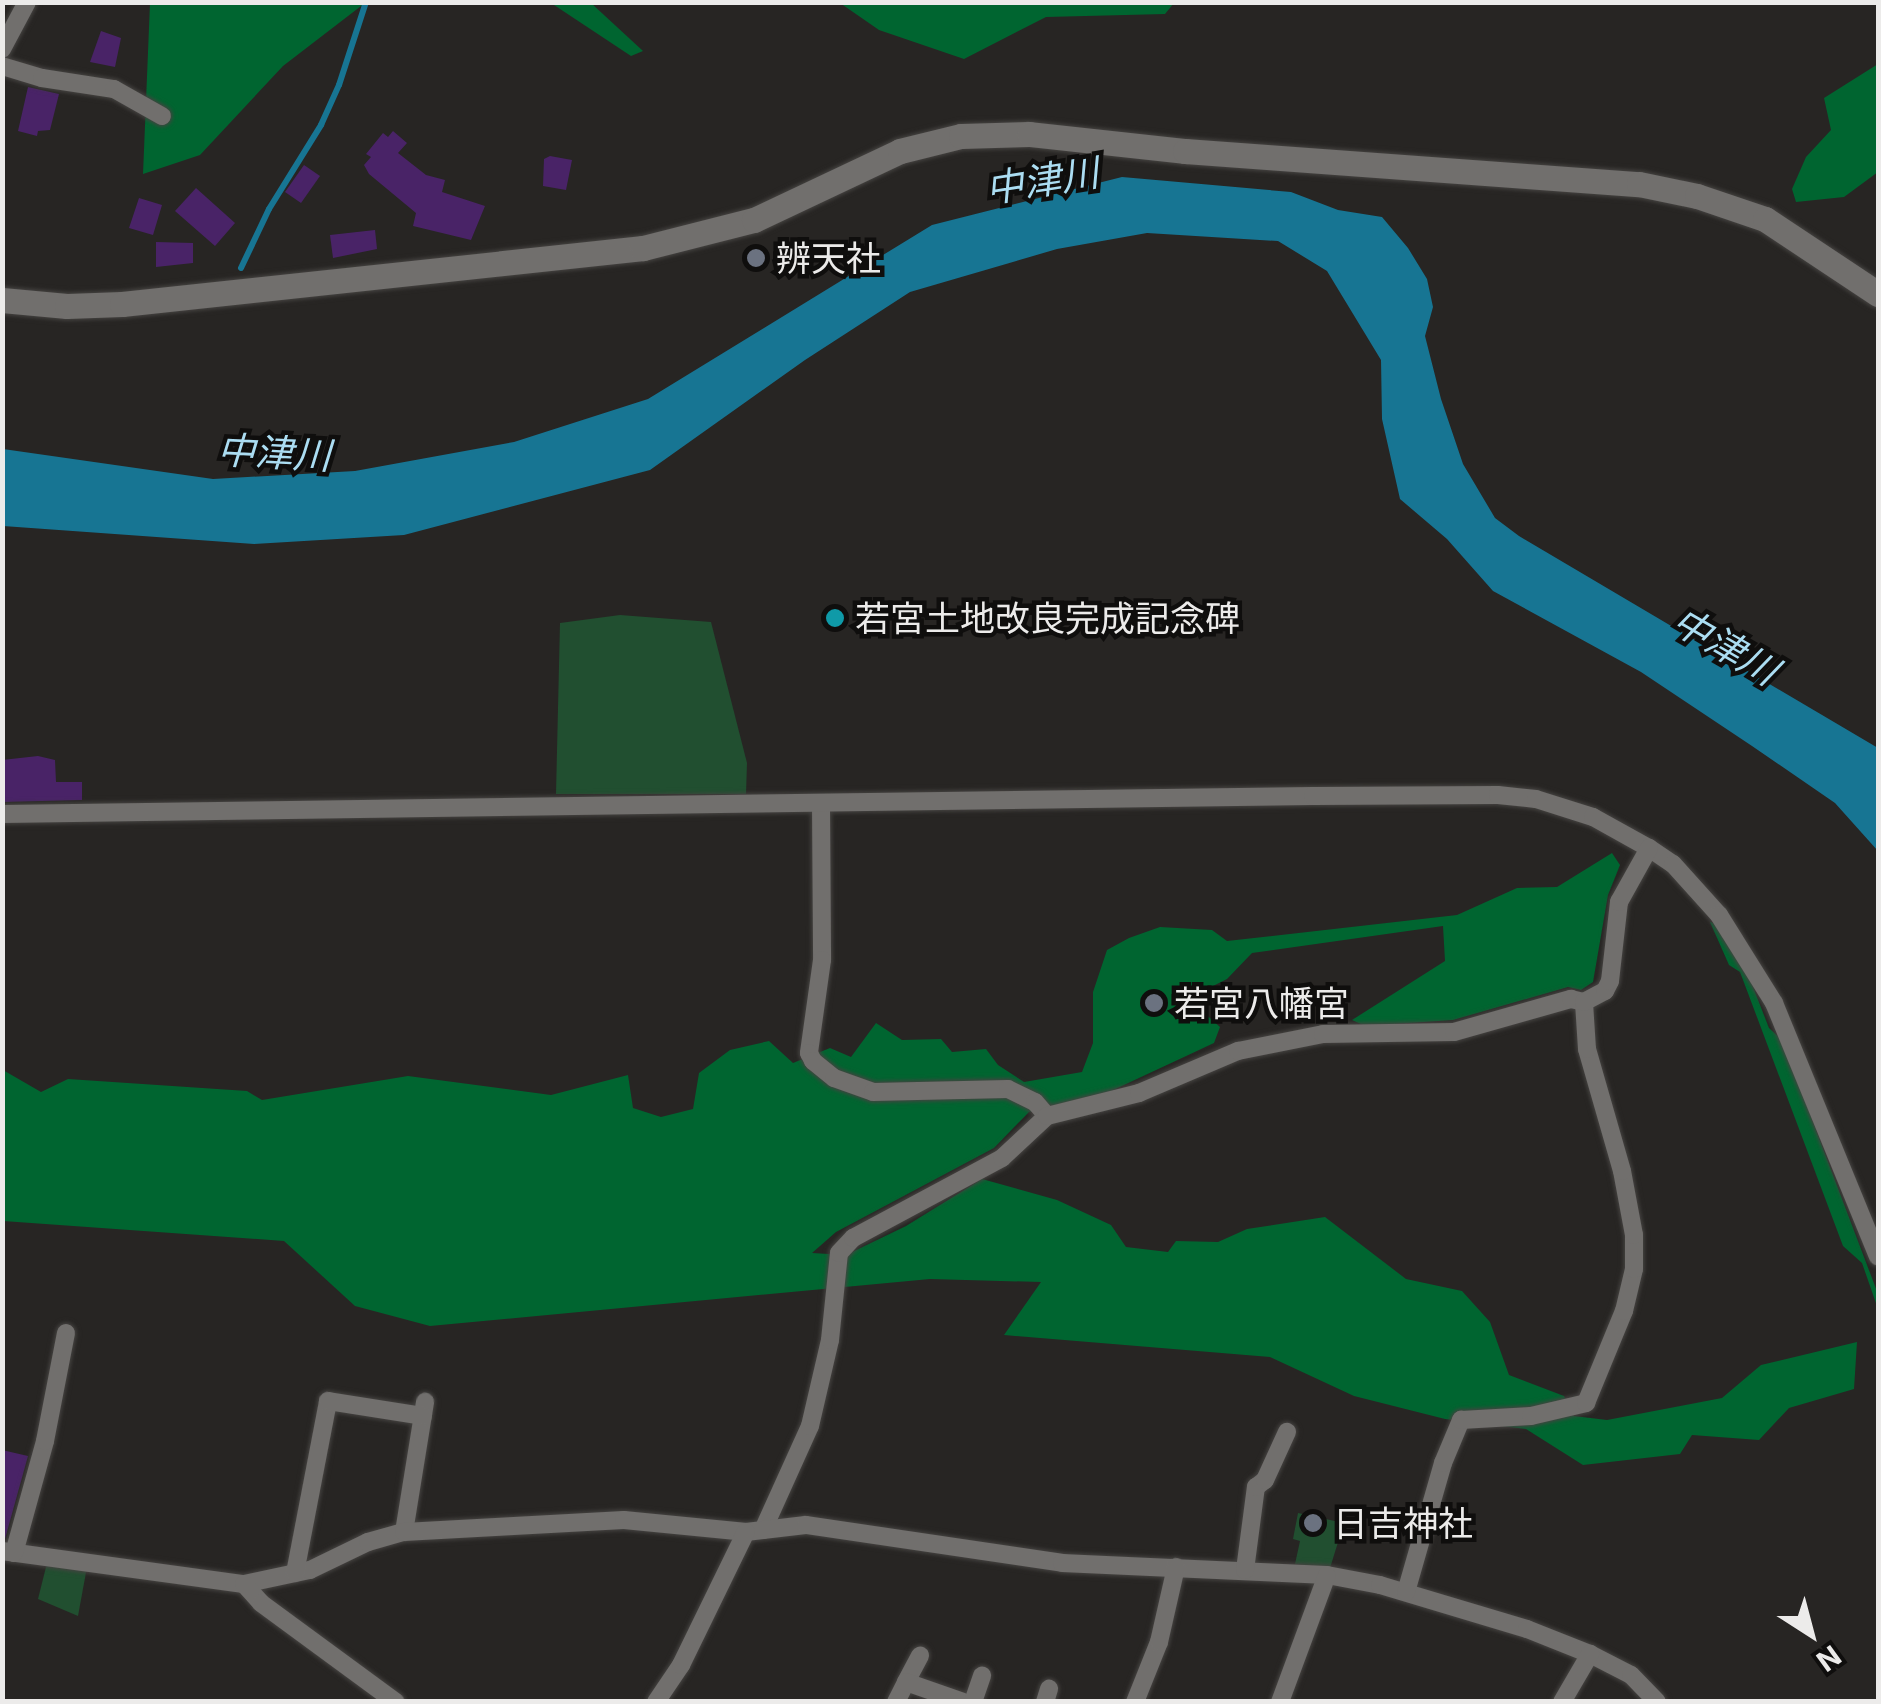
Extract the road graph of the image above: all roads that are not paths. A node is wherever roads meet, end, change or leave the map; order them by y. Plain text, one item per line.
1 (26, 2) edge
2 (2, 49) edge
3 (2, 66) edge
4 (162, 116) dead end
5 (1878, 294) edge
6 (2, 300) edge
7 (821, 804) junction
8 (2, 814) edge
9 (1649, 848) junction
10 (1584, 1002) junction
11 (1047, 1116) junction
12 (1878, 1256) edge
13 (66, 1333) dead end
14 (1287, 1432) dead end
15 (754, 1531) junction
16 (404, 1532) junction
17 (8, 1552) edge
18 (1176, 1566) junction
19 (1245, 1570) junction
20 (295, 1573) junction
21 (1327, 1575) junction
22 (244, 1584) junction
23 (1406, 1592) junction
24 (1590, 1654) junction
25 (920, 1656) dead end
26 (982, 1676) dead end
27 (906, 1682) junction
28 (384, 1698) edge
29 (656, 1702) edge
30 (896, 1702) edge
31 (963, 1702) edge
32 (973, 1702) edge
33 (1135, 1702) edge
34 (1280, 1702) edge
35 (1562, 1702) edge
36 (1658, 1702) edge

1 - 2 street
3 - 4 street
5 - 6 street
7 - 8 street
7 - 9 street
7 - 11 street
9 - 10 street
9 - 12 street
10 - 11 street
10 - 23 street
11 - 15 street
13 - 17 street
14 - 19 street
15 - 16 street
15 - 18 street
15 - 29 street
16 - 20 street
16 - 20 street
17 - 22 street
18 - 19 street
18 - 33 street
19 - 21 street
20 - 22 street
21 - 23 street
21 - 34 street
22 - 28 street
23 - 24 street
24 - 35 street
24 - 36 street
25 - 27 street
26 - 32 street
27 - 30 street
27 - 31 street

